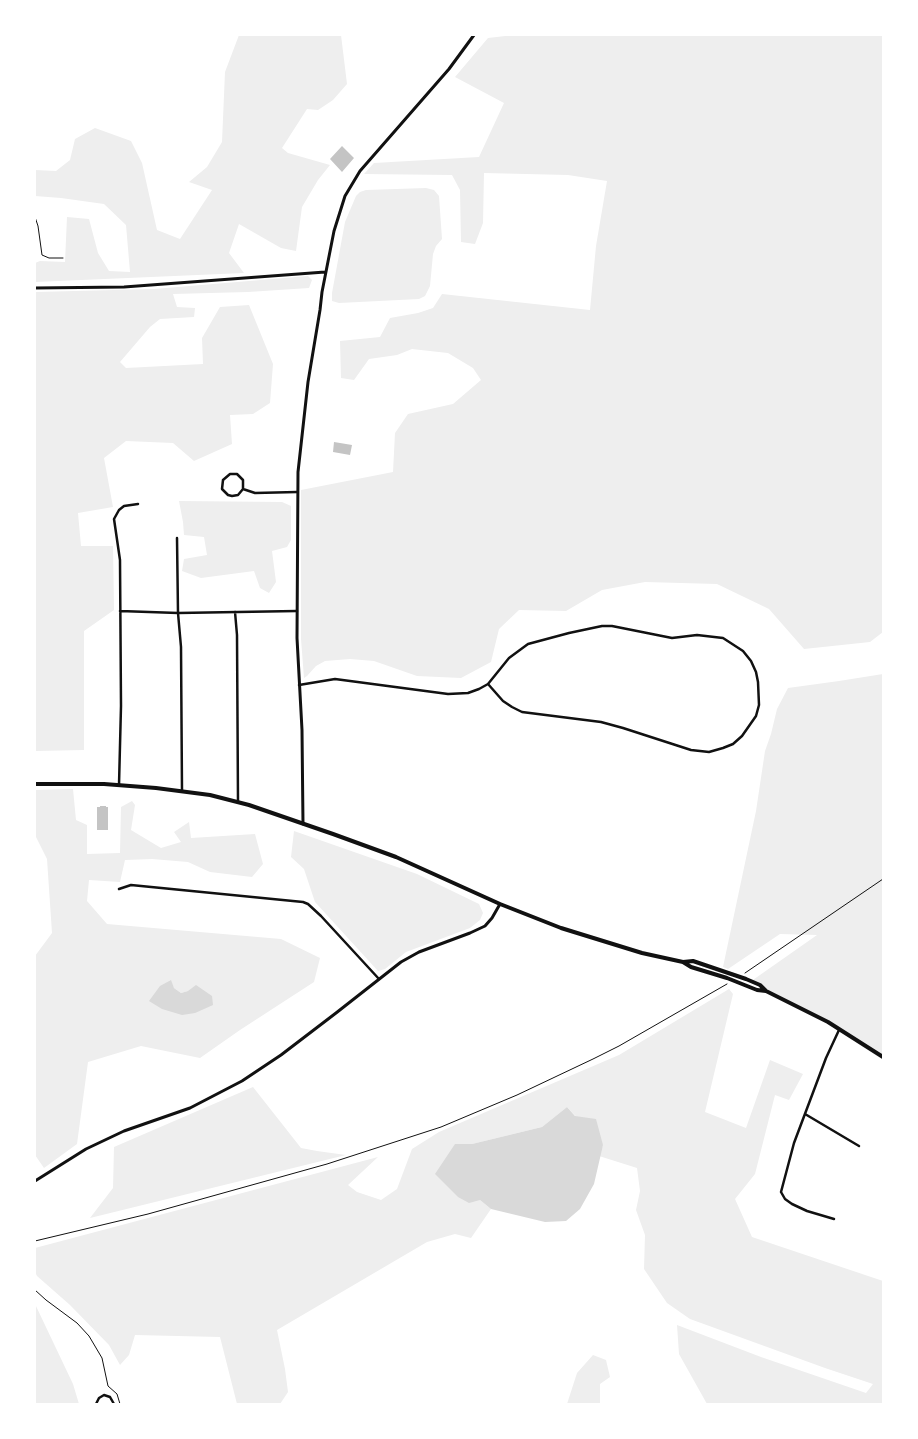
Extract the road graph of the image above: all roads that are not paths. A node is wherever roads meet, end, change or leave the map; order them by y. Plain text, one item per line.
1 (474, 35) edge
2 (35, 217) edge
3 (63, 258) dead end
4 (325, 272) junction
5 (35, 288) edge
6 (243, 489) junction
7 (297, 492) junction
8 (138, 504) dead end
9 (177, 538) dead end
10 (120, 611) junction
11 (297, 611) junction
12 (236, 612) junction
13 (178, 613) junction
14 (488, 684) junction
15 (299, 685) junction
16 (35, 784) edge
17 (119, 785) junction
18 (182, 791) junction
19 (238, 802) junction
20 (303, 824) junction
21 (119, 888) dead end
22 (500, 904) junction
23 (683, 962) junction
24 (379, 979) junction
25 (766, 991) junction
26 (840, 1028) junction
27 (883, 1057) edge
28 (805, 1114) junction
29 (859, 1146) dead end
30 (35, 1181) edge
31 (834, 1220) dead end
32 (96, 1404) edge
33 (114, 1404) edge

1 - 4 street
2 - 3 lane
4 - 5 street
4 - 7 street
6 - 6 street
6 - 7 street
7 - 11 street
8 - 10 street
9 - 13 street
10 - 13 street
10 - 17 street
11 - 12 street
11 - 15 street
12 - 13 street
12 - 19 street
13 - 18 street
14 - 14 street
14 - 15 street
15 - 20 street
16 - 17 main road
17 - 18 main road
18 - 19 main road
19 - 20 main road
20 - 22 main road
21 - 24 street
22 - 23 main road
22 - 24 street
23 - 25 main road
23 - 25 main road
24 - 30 street
25 - 26 main road
26 - 27 main road
26 - 28 street
28 - 29 street
28 - 31 street
32 - 33 street

